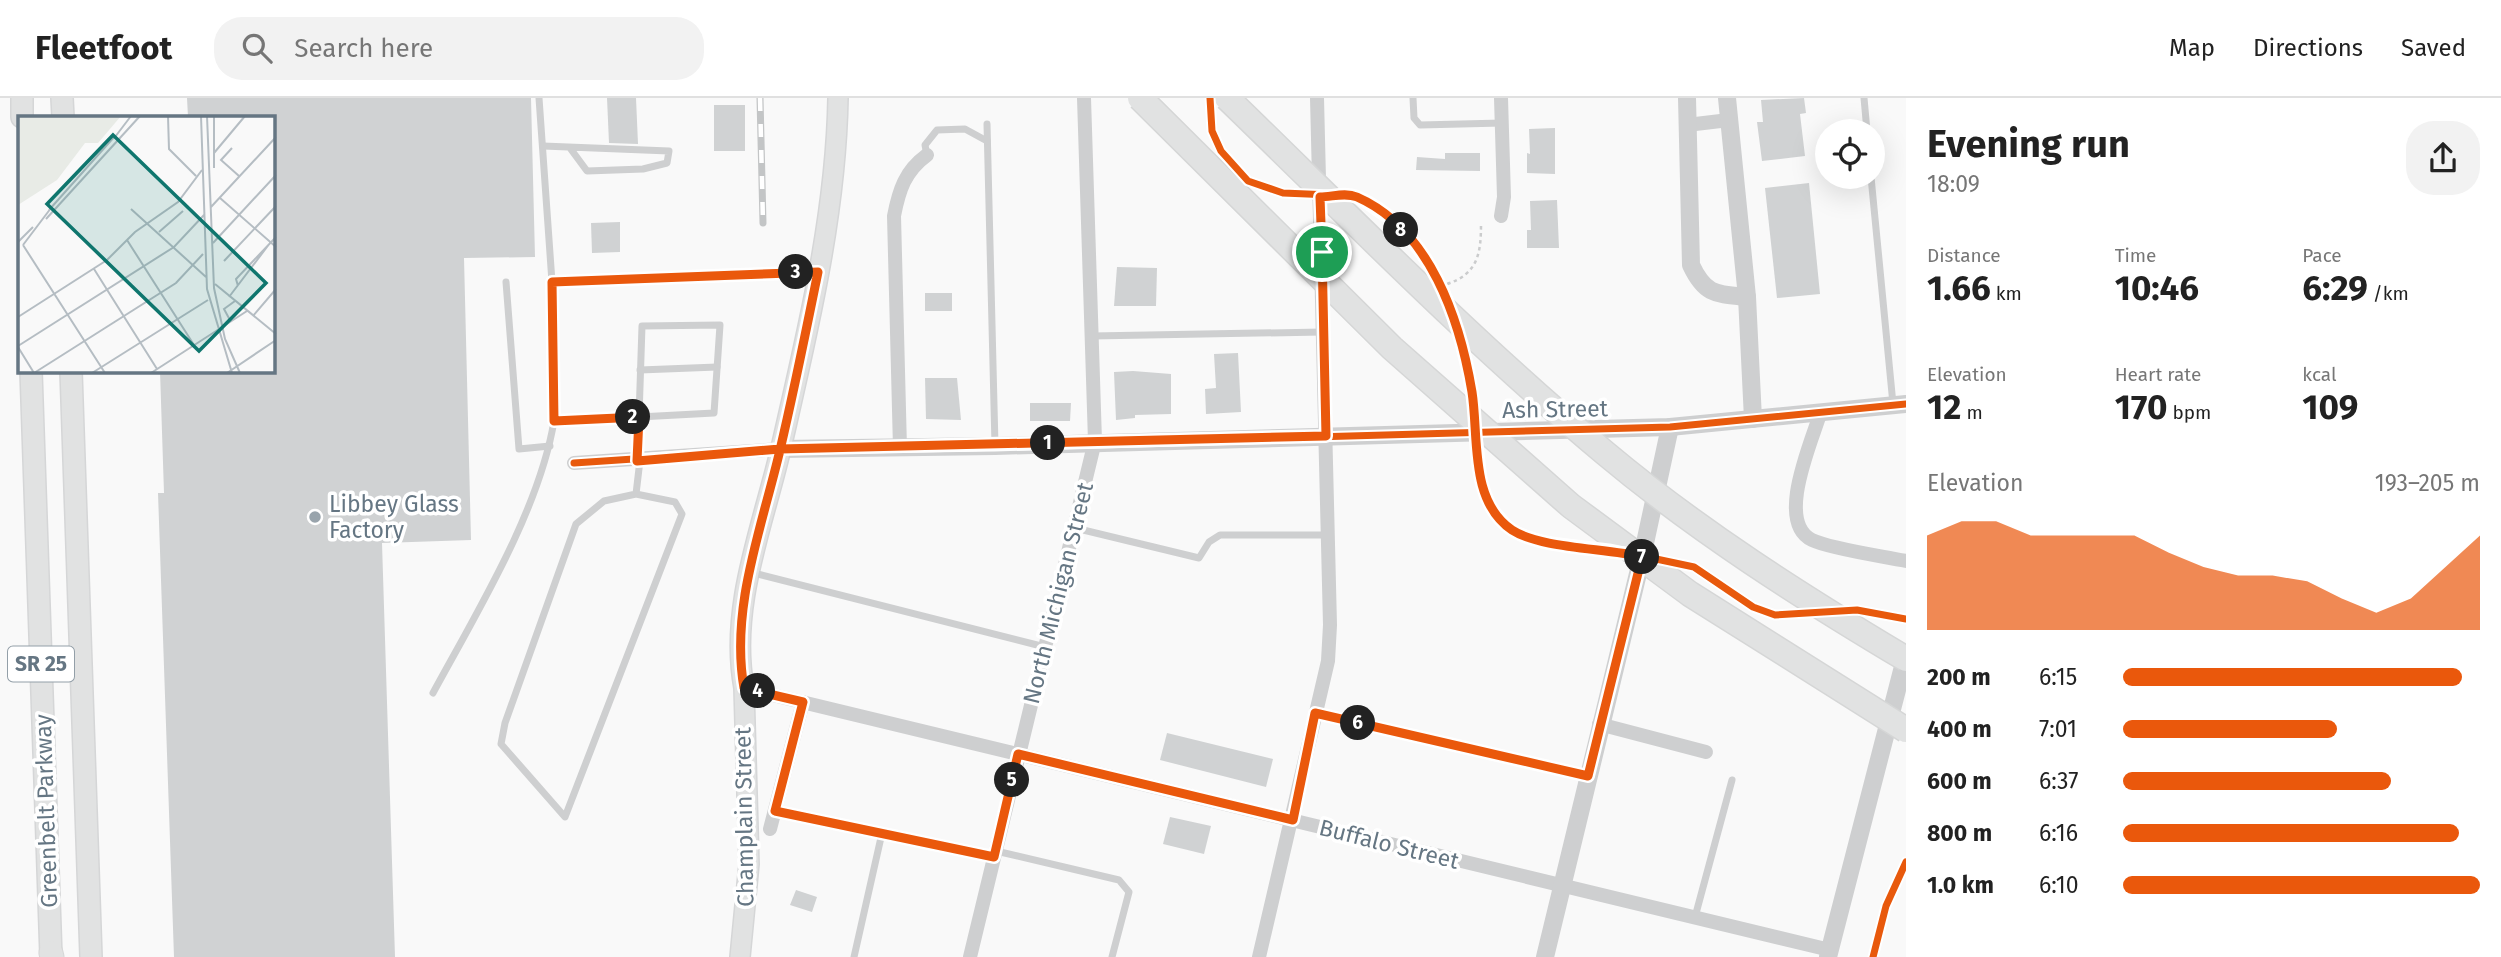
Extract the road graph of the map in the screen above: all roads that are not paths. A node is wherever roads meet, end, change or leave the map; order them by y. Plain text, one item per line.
1 (22, 98) edge
2 (62, 98) edge
3 (539, 98) edge
4 (838, 98) edge
5 (1084, 98) edge
6 (1120, 98) edge
7 (1140, 98) edge
8 (1227, 98) edge
9 (1317, 98) edge
10 (1413, 98) edge
11 (1501, 98) edge
12 (1687, 98) edge
13 (1727, 98) edge
14 (1864, 98) edge
15 (22, 116) edge
16 (63, 116) edge
17 (1866, 119) edge
18 (1728, 120) junction
19 (1502, 123) junction
20 (987, 124) dead end
21 (1687, 125) junction
22 (987, 141) junction
23 (543, 146) junction
24 (570, 148) junction
25 (927, 155) joint
26 (1872, 189) edge
27 (1501, 216) dead end
28 (818, 272) junction
29 (506, 282) dead end
30 (552, 282) junction
31 (1746, 297) junction
32 (1324, 332) junction
33 (1092, 336) junction
34 (1392, 348) junction
35 (717, 367) junction
36 (640, 370) junction
37 (31, 373) edge
38 (71, 373) edge
39 (1899, 405) edge
40 (1821, 411) junction
41 (639, 417) junction
42 (1754, 419) junction
43 (554, 421) junction
44 (1670, 426) junction
45 (1326, 436) junction
46 (1095, 441) junction
47 (550, 446) junction
48 (995, 446) junction
49 (900, 448) junction
50 (780, 449) junction
51 (639, 460) junction
52 (574, 463) dead end
53 (636, 494) junction
54 (1074, 528) junction
55 (1328, 535) junction
56 (1906, 561) edge
57 (749, 571) junction
58 (1045, 647) junction
59 (1906, 657) edge
60 (744, 688) junction
61 (433, 693) dead end
62 (803, 702) junction
63 (1315, 713) junction
64 (1599, 724) junction
65 (1906, 730) edge
66 (1706, 752) dead end
67 (1018, 754) junction
68 (1588, 776) junction
69 (1732, 780) dead end
70 (775, 811) junction
71 (1293, 820) junction
72 (771, 829) dead end
73 (882, 834) junction
74 (995, 854) junction
75 (1563, 886) junction
76 (1695, 918) junction
77 (1829, 954) edge
78 (52, 956) edge
79 (91, 957) edge
80 (740, 957) edge
81 (854, 957) edge
82 (971, 957) edge
83 (1112, 957) edge
84 (1259, 957) edge
85 (1545, 957) edge

1 - 15 main road
2 - 16 main road
3 - 23 lane
4 - 28 main road, Champlain Street
5 - 33 street, North Michigan Street
6 - 34 highway, bridge
7 - 34 highway, bridge
8 - 59 highway, bridge
9 - 32 street
10 - 19 lane
11 - 19 street
12 - 21 street
13 - 18 street
14 - 17 lane
18 - 21 street
18 - 31 street
19 - 27 street
20 - 22 lane
21 - 31 street
22 - 25 lane
22 - 48 lane
23 - 24 lane
23 - 30 lane
24 - 24 lane
25 - 49 street
26 - 39 lane
28 - 30 lane
28 - 50 main road, Champlain Street
29 - 47 lane
30 - 43 lane
31 - 42 street
32 - 33 lane
32 - 45 street
33 - 46 street, North Michigan Street
34 - 65 highway, bridge
35 - 36 lane
35 - 36 lane
35 - 41 lane
36 - 41 lane
37 - 78 main road, Greenbelt Parkway / SR 25
38 - 79 main road, Greenbelt Parkway / SR 25
39 - 40 street, Ash Street
40 - 42 street, Ash Street
40 - 56 street
41 - 43 lane
41 - 51 lane
42 - 44 street, Ash Street
43 - 47 lane
44 - 45 street, Ash Street
44 - 64 street
45 - 46 street, Ash Street
45 - 55 street
46 - 48 street, Ash Street
46 - 54 street, North Michigan Street
47 - 61 lane
48 - 49 street, Ash Street
49 - 50 street, Ash Street
50 - 51 street, Ash Street
50 - 57 main road, Champlain Street
51 - 52 street, Ash Street
51 - 53 lane
53 - 53 lane
54 - 55 lane
54 - 58 street, North Michigan Street
55 - 63 street
57 - 58 lane
57 - 60 main road, Champlain Street
58 - 67 street, North Michigan Street
59 - 77 street
60 - 62 street, Buffalo Street
60 - 80 main road, Champlain Street
62 - 67 street, Buffalo Street
62 - 70 street, Champlain Street
63 - 68 lane
63 - 71 street
64 - 66 street
64 - 68 street
67 - 71 street, Buffalo Street
67 - 74 street, North Michigan Street
68 - 75 street
69 - 76 lane
70 - 72 street, Champlain Street
70 - 73 lane
71 - 75 street, Buffalo Street
71 - 84 street
73 - 74 lane
73 - 81 lane
74 - 82 street, North Michigan Street
74 - 83 lane
75 - 76 street, Buffalo Street
75 - 85 street
76 - 77 street, Buffalo Street

